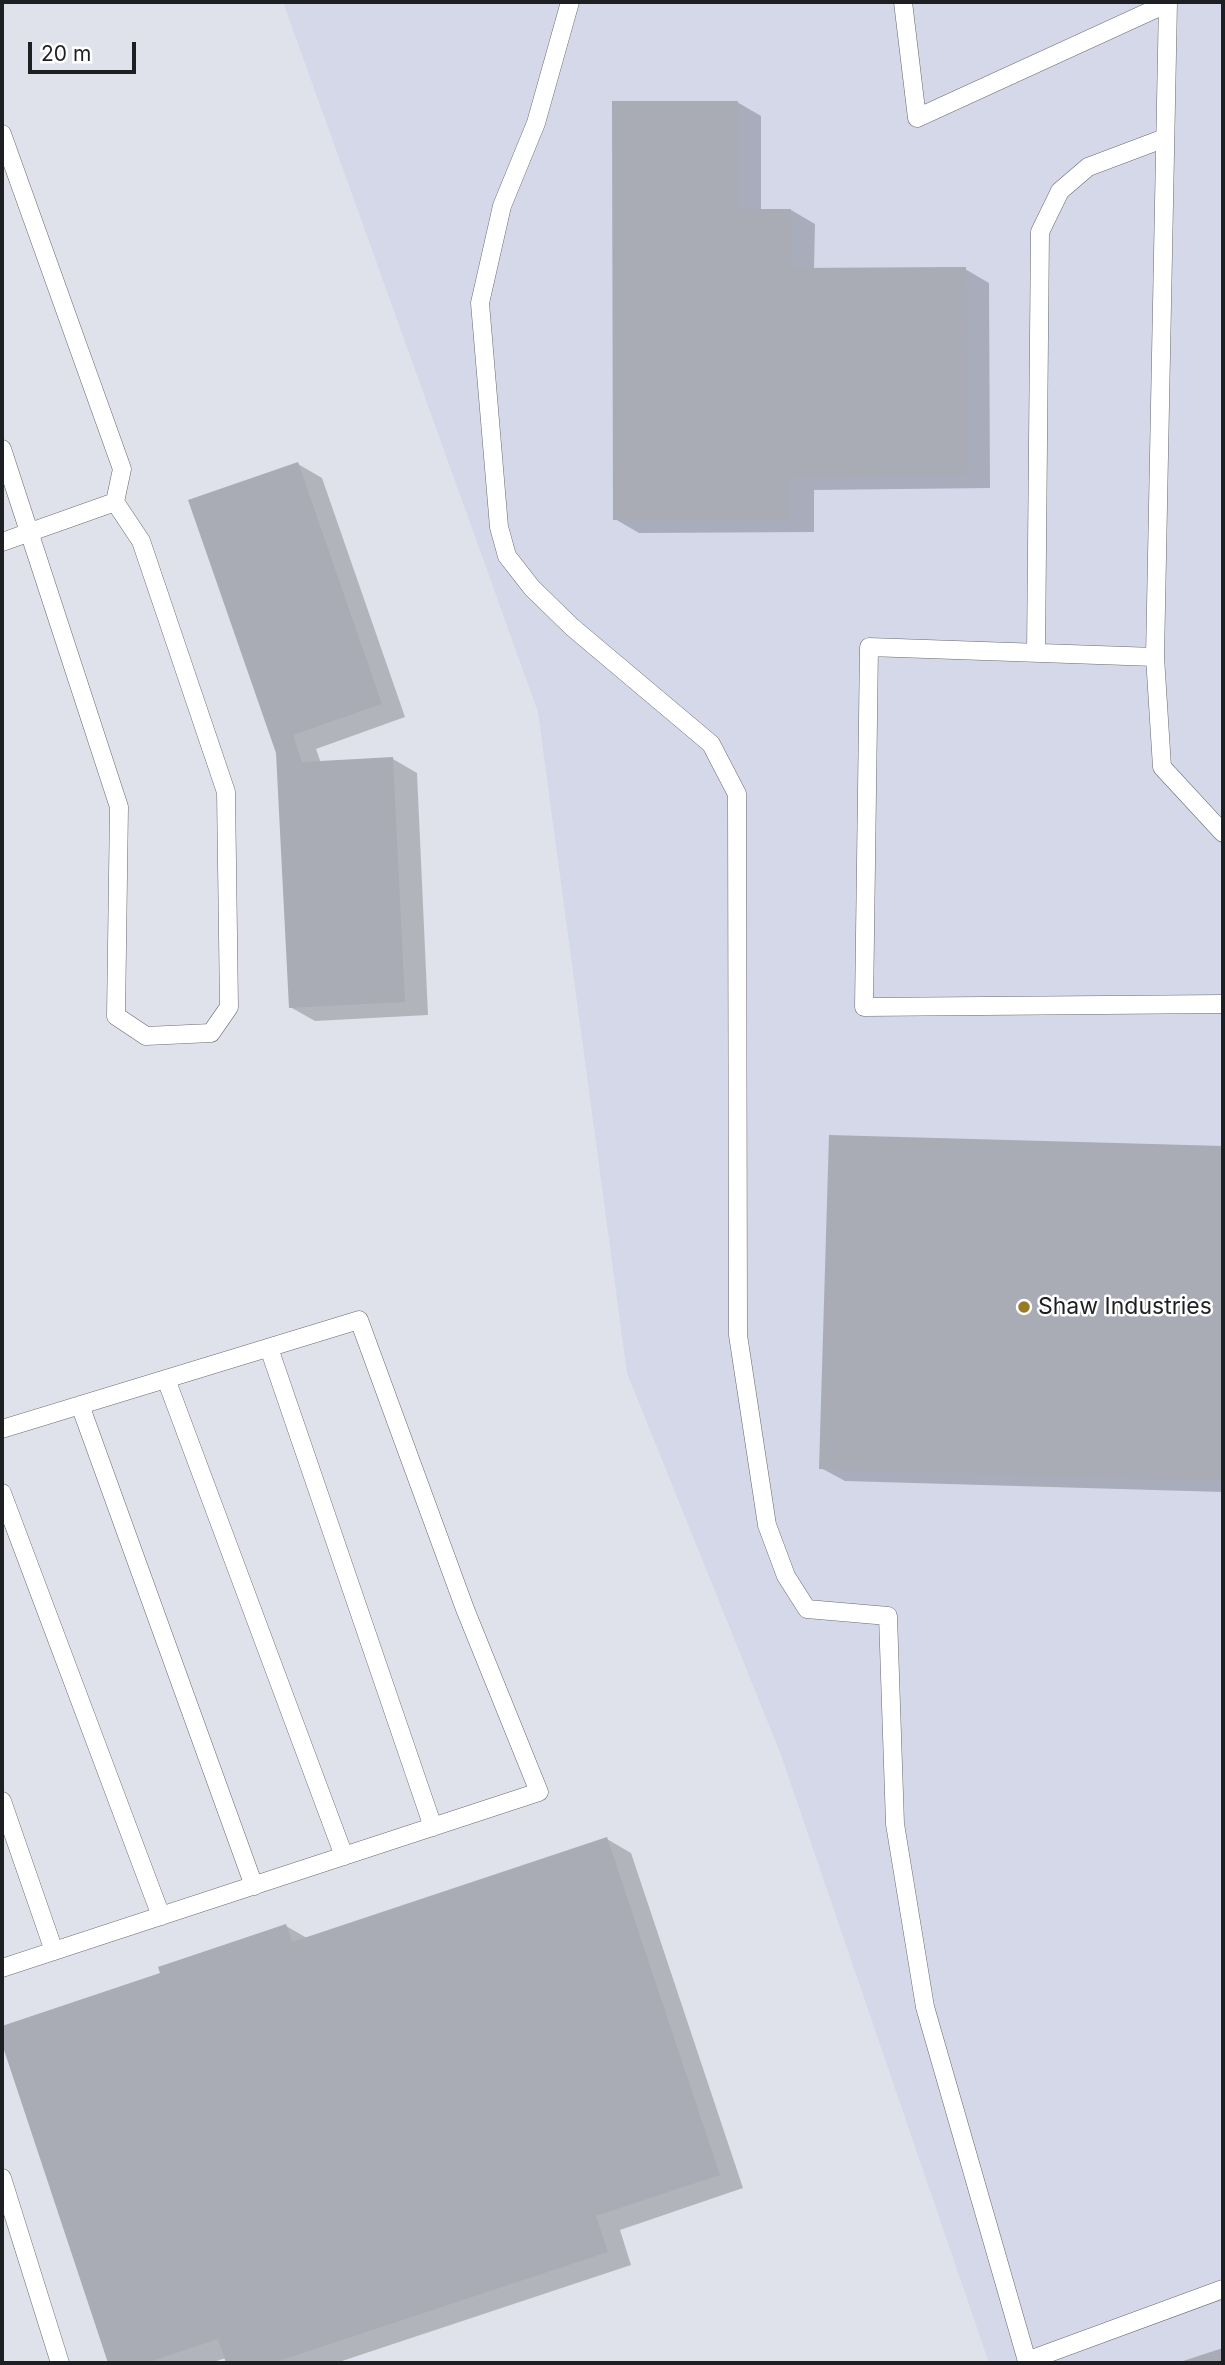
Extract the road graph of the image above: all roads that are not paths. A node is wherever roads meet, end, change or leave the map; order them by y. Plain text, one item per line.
1 (570, 2) edge
2 (904, 2) edge
3 (1168, 2) edge
4 (2, 134) edge
5 (1165, 138) junction
6 (2, 449) edge
7 (115, 502) junction
8 (30, 532) junction
9 (2, 542) edge
10 (1036, 653) junction
11 (1155, 657) junction
12 (1223, 833) edge
13 (1223, 1004) edge
14 (269, 1348) junction
15 (166, 1379) junction
16 (80, 1405) junction
17 (2, 1429) edge
18 (2, 1493) edge
19 (2, 1801) edge
20 (433, 1826) junction
21 (345, 1856) junction
22 (254, 1886) junction
23 (161, 1916) junction
24 (54, 1951) junction
25 (2, 1968) edge
26 (2, 2178) edge
27 (1223, 2289) edge
28 (1027, 2362) edge
29 (60, 2363) edge

1 - 28 lane
2 - 3 lane
3 - 5 lane
4 - 7 lane
5 - 10 lane
5 - 11 lane
6 - 8 lane
7 - 8 lane
7 - 8 lane
8 - 9 lane
10 - 11 lane
10 - 13 lane
11 - 12 lane
14 - 15 lane
14 - 20 lane
14 - 20 lane
15 - 16 lane
15 - 21 lane
16 - 17 lane
16 - 22 lane
18 - 23 lane
19 - 24 lane
20 - 21 lane
21 - 22 lane
22 - 23 lane
23 - 24 lane
24 - 25 lane
26 - 29 lane
27 - 28 lane

